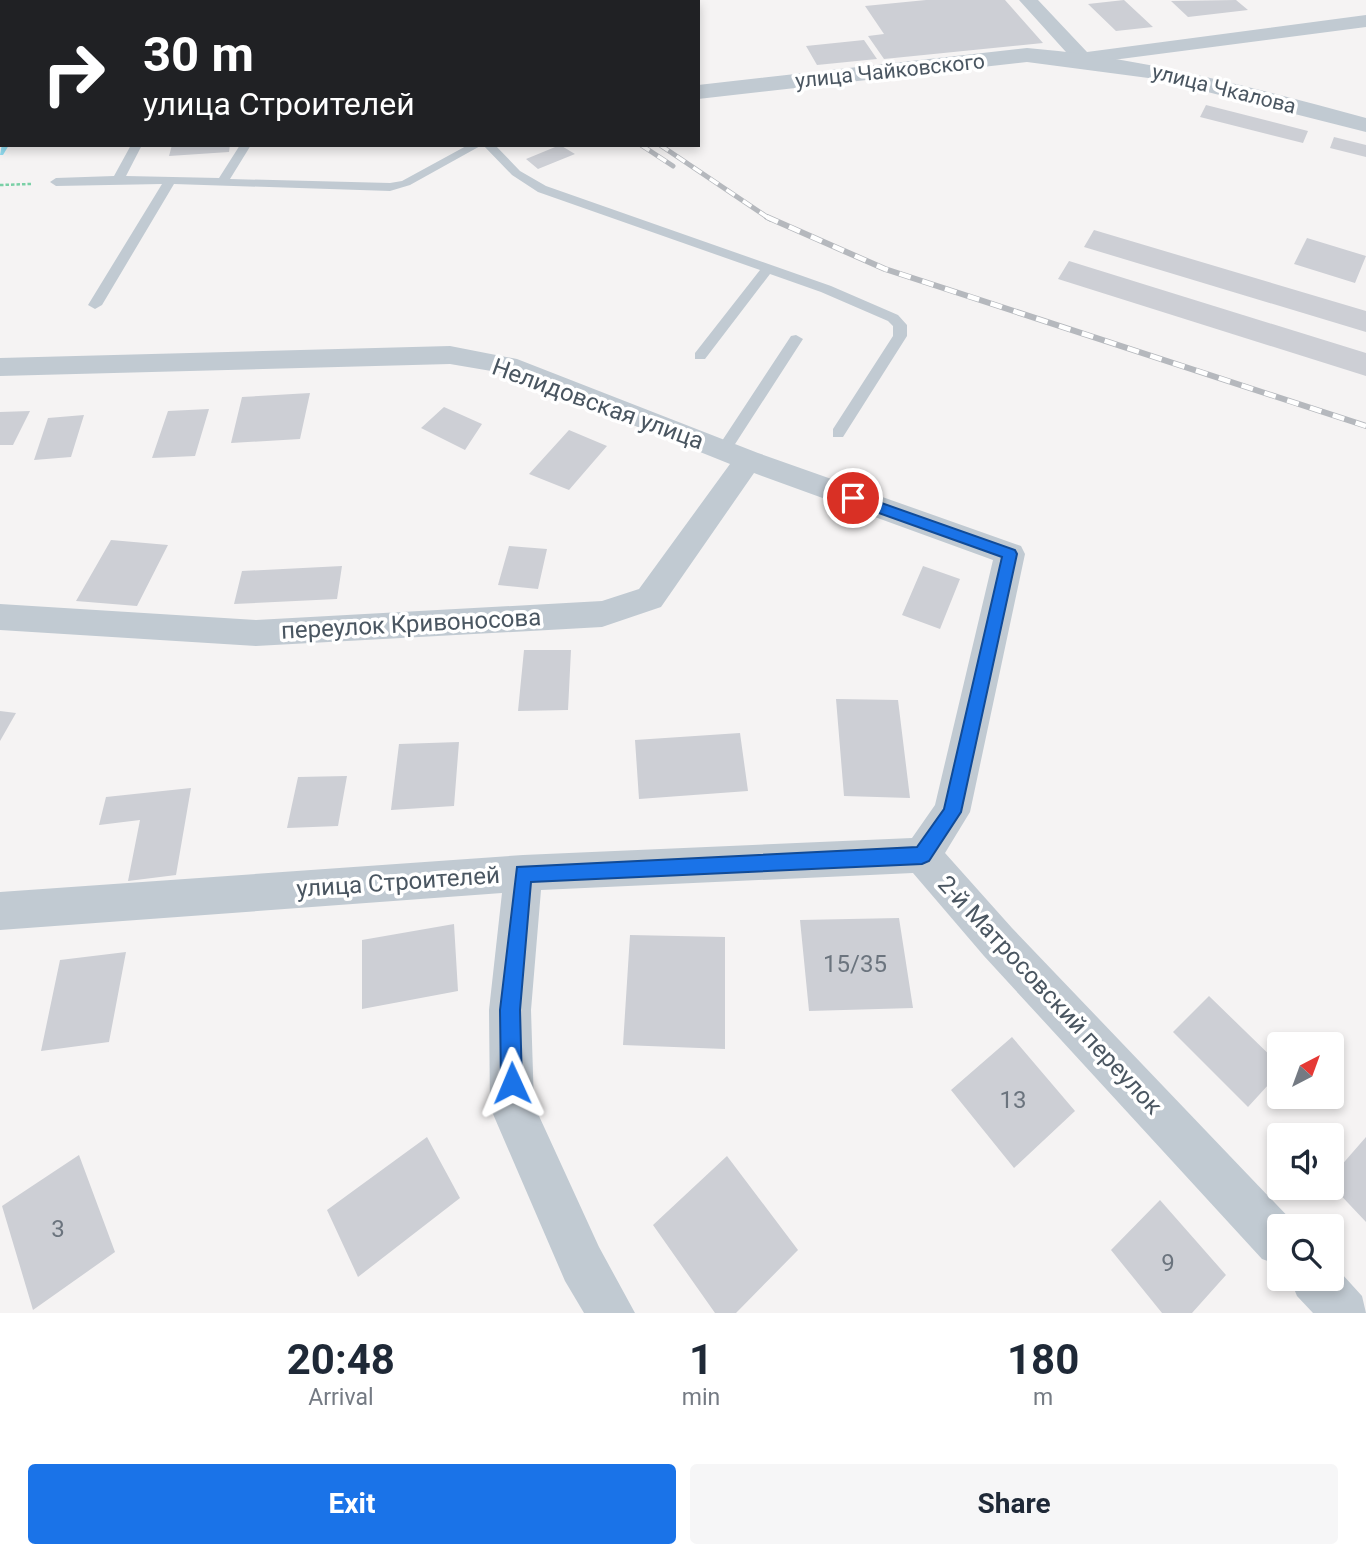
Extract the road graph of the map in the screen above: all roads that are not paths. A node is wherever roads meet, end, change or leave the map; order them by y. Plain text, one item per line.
1 (1028, 0) edge
2 (1366, 21) edge
3 (1082, 58) junction
4 (700, 92) edge
5 (1366, 125) edge
6 (136, 147) edge
7 (245, 147) edge
8 (473, 147) edge
9 (490, 147) edge
10 (118, 179) junction
11 (170, 181) junction
12 (56, 182) dead end
13 (222, 183) junction
14 (768, 268) junction
15 (95, 305) dead end
16 (796, 339) dead end
17 (701, 356) dead end
18 (0, 367) edge
19 (838, 433) dead end
20 (735, 455) junction
21 (1010, 554) joint
22 (0, 617) edge
23 (922, 855) junction
24 (523, 873) junction
25 (0, 911) edge
26 (1267, 1229) edge
27 (1325, 1291) edge
28 (611, 1313) edge
29 (1345, 1313) edge

1 - 3 street
2 - 3 street
3 - 4 street, улица Чайковского
3 - 5 street, улица Чкалова
6 - 10 lane
7 - 13 lane
8 - 13 lane
9 - 14 lane
10 - 11 lane
10 - 12 lane
11 - 13 lane
11 - 15 lane
14 - 17 lane
14 - 19 lane
16 - 20 lane
18 - 20 street, Нелидовская улица
20 - 21 street, Нелидовская улица
20 - 22 street, переулок Кривоносова
21 - 23 street, 2-й Матросовский переулок
23 - 24 street, улица Строителей
23 - 26 street, 2-й Матросовский переулок
24 - 25 street, улица Строителей
24 - 28 street
27 - 29 street

